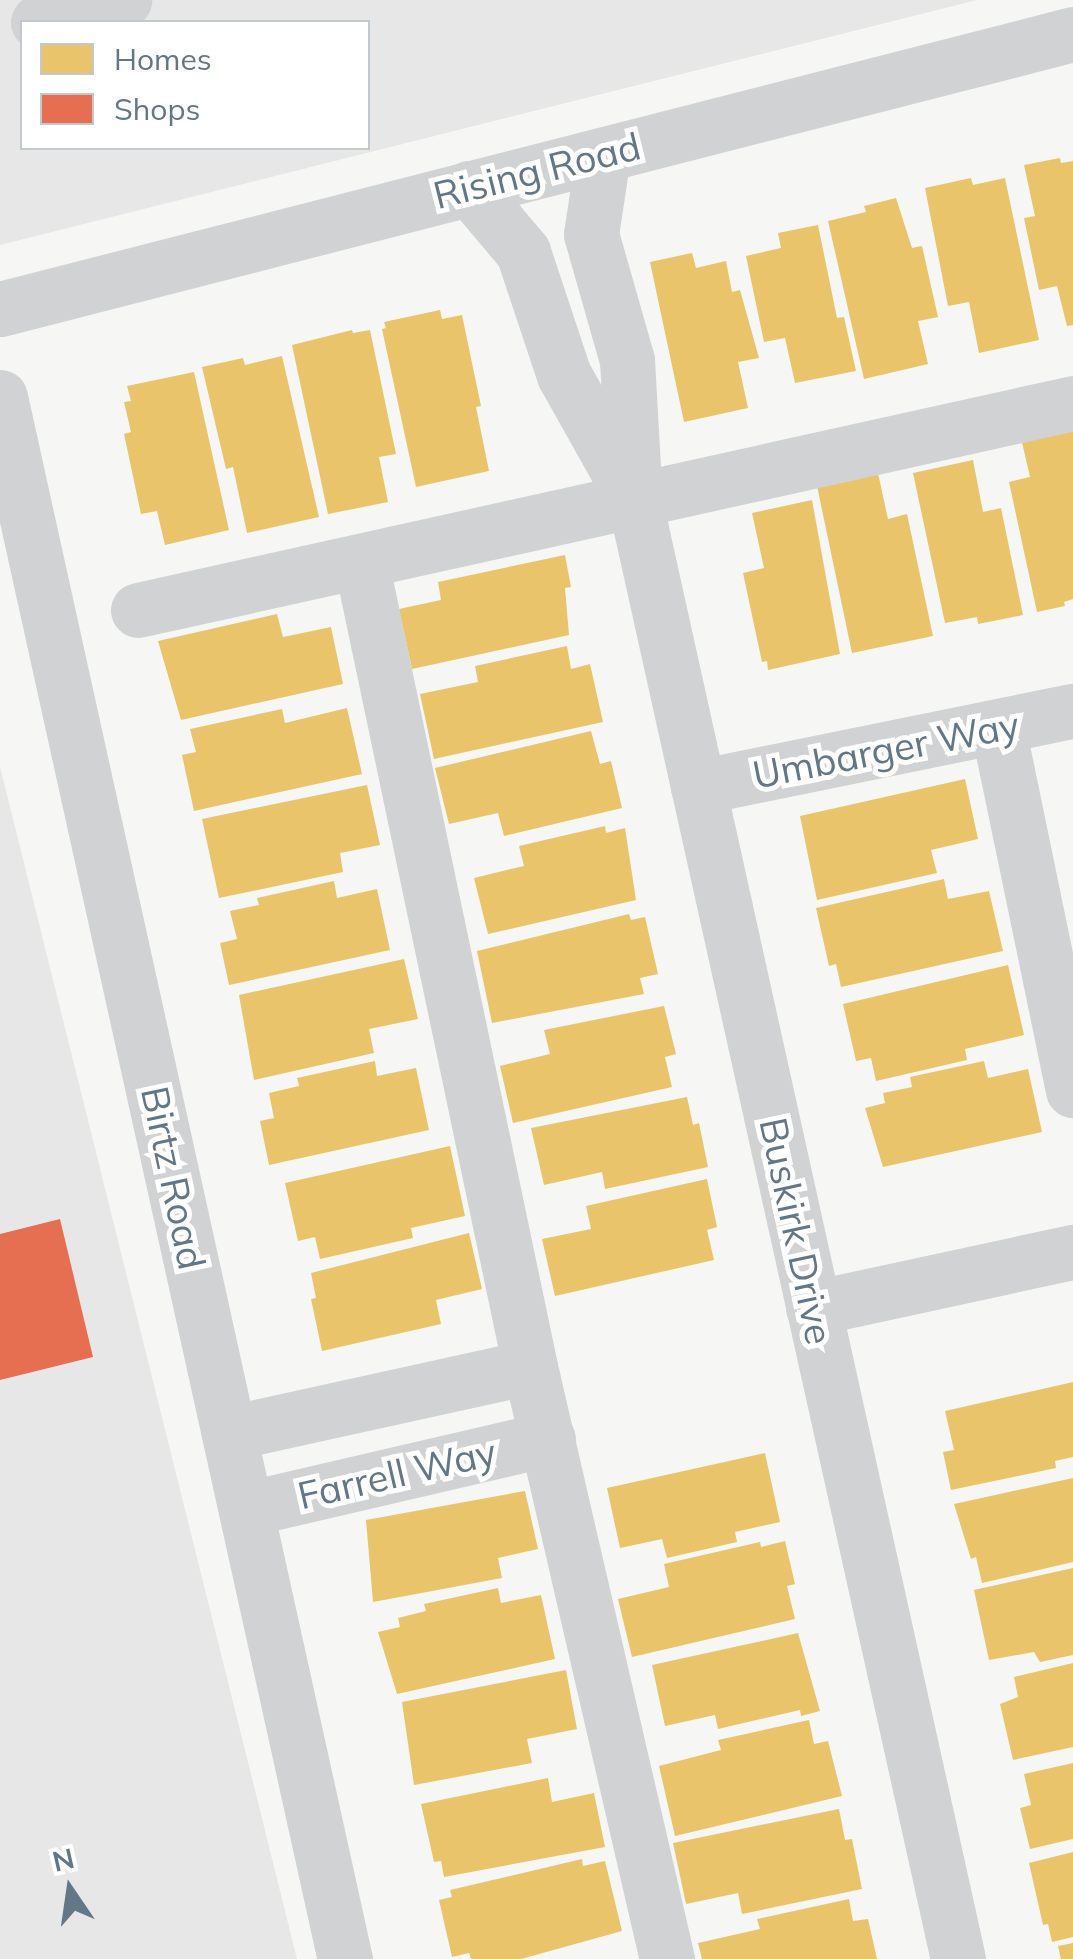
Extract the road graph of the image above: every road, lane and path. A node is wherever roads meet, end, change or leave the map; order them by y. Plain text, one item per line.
1 (124, 0) edge
2 (46, 20) edge
3 (1073, 34) edge
4 (603, 155) junction
5 (469, 188) junction
6 (0, 309) edge
7 (0, 397) edge
8 (1073, 403) edge
9 (635, 502) junction
10 (361, 562) junction
11 (138, 610) dead end
12 (1073, 712) edge
13 (998, 728) junction
14 (698, 787) junction
15 (1073, 1090) edge
16 (1073, 1252) edge
17 (813, 1308) junction
18 (530, 1368) junction
19 (229, 1433) junction
20 (548, 1440) junction
21 (246, 1509) junction
22 (346, 1959) edge
23 (667, 1959) edge
24 (958, 1959) edge

1 - 2 street
3 - 4 street, Rising Road
4 - 5 street, Rising Road
4 - 9 street, Buskirk Drive
5 - 6 street, Rising Road
5 - 9 street, Buskirk Drive
7 - 19 street, Birtz Road
8 - 9 street
9 - 10 street
9 - 14 street, Buskirk Drive
10 - 11 street
10 - 18 street
12 - 13 street, Umbarger Way
13 - 14 street, Umbarger Way
13 - 15 street
14 - 17 street, Buskirk Drive
16 - 17 street
17 - 24 street, Buskirk Drive
18 - 19 street, Farrell Way
18 - 20 street
19 - 21 street, Birtz Road
20 - 21 street, Farrell Way
20 - 23 street
21 - 22 street, Birtz Road

